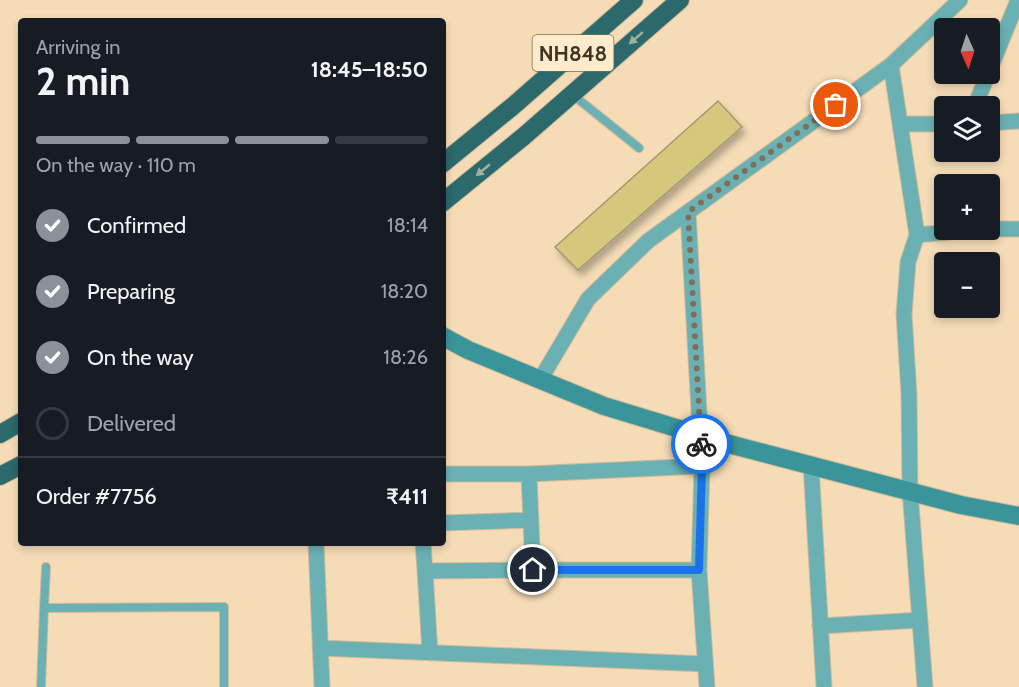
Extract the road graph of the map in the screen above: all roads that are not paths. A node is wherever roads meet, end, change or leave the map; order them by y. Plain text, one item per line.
1 (634, 0) edge
2 (680, 0) edge
3 (960, 0) edge
4 (1018, 0) edge
5 (1000, 44) edge
6 (891, 65) junction
7 (572, 94) junction
8 (1019, 121) edge
9 (1000, 122) edge
10 (901, 124) junction
11 (934, 124) edge
12 (639, 148) dead end
13 (446, 161) edge
14 (446, 200) edge
15 (688, 212) junction
16 (1000, 229) edge
17 (1019, 229) edge
18 (934, 234) edge
19 (917, 236) junction
20 (446, 338) edge
21 (540, 380) junction
22 (18, 424) edge
23 (0, 434) edge
24 (701, 436) junction
25 (811, 465) junction
26 (702, 466) junction
27 (18, 467) edge
28 (446, 474) edge
29 (529, 474) junction
30 (0, 476) edge
31 (910, 491) junction
32 (1019, 516) edge
33 (531, 520) junction
34 (446, 523) edge
35 (316, 546) edge
36 (423, 546) edge
37 (46, 567) dead end
38 (533, 570) junction
39 (699, 570) junction
40 (425, 571) junction
41 (44, 608) junction
42 (920, 620) junction
43 (820, 626) junction
44 (321, 648) junction
45 (430, 653) junction
46 (705, 664) junction
47 (41, 687) edge
48 (224, 687) edge
49 (322, 687) edge
50 (707, 687) edge
51 (824, 687) edge
52 (925, 687) edge

1 - 13 highway, NH848
2 -> 7 highway
3 - 6 street
4 - 5 street
6 - 10 street
6 - 15 street
7 - 12 lane
7 -> 14 highway
8 - 9 street
10 - 11 street
10 - 19 street
15 - 21 street
15 - 24 street
16 - 17 street
18 - 19 street
19 - 31 street
20 - 21 street
21 - 24 street
22 - 23 highway
24 - 25 street
24 - 26 street
25 - 31 street
25 - 43 street
26 - 29 street
26 - 39 street
27 - 30 highway
28 - 29 street
29 - 33 street
31 - 32 street
31 - 42 street
33 - 34 street
33 - 38 street
35 - 44 street
36 - 40 street
37 - 41 lane
38 - 39 street
38 - 40 street
39 - 46 street
40 - 45 street
41 - 47 lane
41 - 48 lane
42 - 43 street
42 - 52 street
43 - 51 street
44 - 45 street
44 - 49 street
45 - 46 street
46 - 50 street

